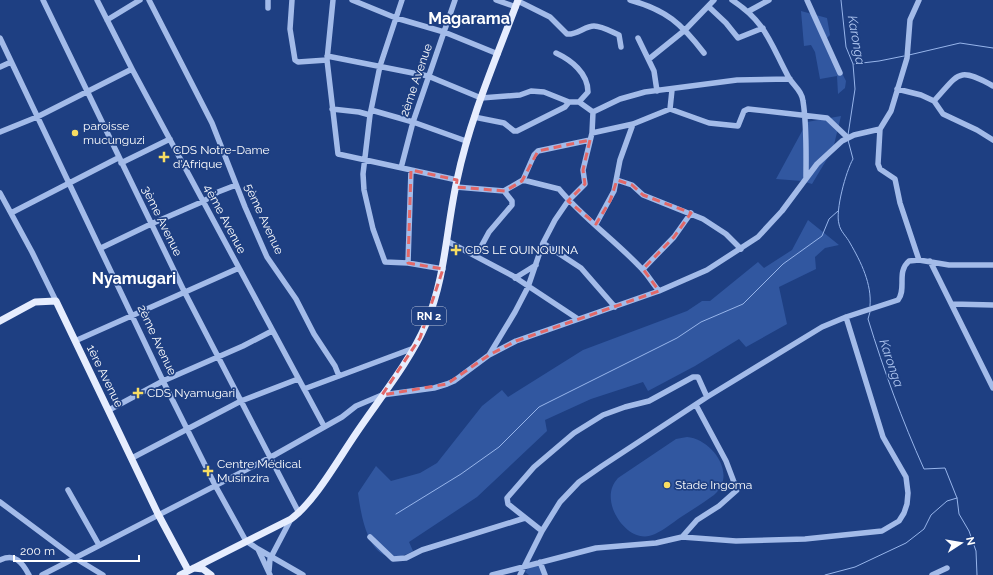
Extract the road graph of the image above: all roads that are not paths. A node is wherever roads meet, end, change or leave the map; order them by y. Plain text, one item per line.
1 (43, 0) edge
2 (97, 0) edge
3 (140, 0) edge
4 (149, 0) edge
5 (268, 0) edge
6 (292, 0) edge
7 (334, 0) edge
8 (352, 0) edge
9 (402, 0) edge
10 (455, 0) edge
11 (496, 0) edge
12 (630, 0) edge
13 (714, 0) edge
14 (732, 0) edge
15 (769, 0) edge
16 (807, 0) edge
17 (919, 0) edge
18 (517, 3) edge
19 (709, 7) junction
20 (268, 8) dead end
21 (749, 11) junction
22 (396, 18) junction
23 (107, 20) junction
24 (763, 28) junction
25 (685, 30) junction
26 (444, 32) junction
27 (0, 38) edge
28 (638, 38) dead end
29 (621, 47) dead end
30 (556, 53) dead end
31 (704, 53) dead end
32 (498, 54) junction
33 (327, 58) junction
34 (649, 58) junction
35 (11, 62) junction
36 (380, 66) junction
37 (0, 67) edge
38 (132, 69) junction
39 (840, 73) dead end
40 (428, 76) junction
41 (790, 79) junction
42 (993, 86) edge
43 (897, 89) junction
44 (672, 90) junction
45 (657, 91) junction
46 (87, 92) junction
47 (481, 98) junction
48 (569, 102) junction
49 (579, 102) junction
50 (934, 102) junction
51 (332, 109) junction
52 (670, 109) junction
53 (593, 112) junction
54 (370, 113) junction
55 (36, 116) junction
56 (805, 116) junction
57 (474, 117) junction
58 (413, 122) junction
59 (633, 124) junction
60 (880, 129) junction
61 (0, 132) edge
62 (592, 133) junction
63 (848, 138) junction
64 (170, 139) junction
65 (590, 140) junction
66 (993, 140) edge
67 (466, 141) junction
68 (364, 159) junction
69 (119, 161) junction
70 (401, 168) junction
71 (411, 170) junction
72 (523, 180) junction
73 (617, 180) junction
74 (806, 180) junction
75 (70, 182) junction
76 (456, 184) junction
77 (236, 185) junction
78 (504, 191) junction
79 (0, 193) edge
80 (204, 201) junction
81 (568, 201) junction
82 (10, 213) junction
83 (691, 213) junction
84 (151, 224) junction
85 (596, 224) junction
86 (447, 241) junction
87 (543, 243) junction
88 (101, 248) junction
89 (741, 250) junction
90 (476, 256) junction
91 (920, 260) junction
92 (930, 261) junction
93 (408, 263) junction
94 (536, 265) junction
95 (993, 265) edge
96 (239, 268) junction
97 (443, 269) junction
98 (643, 269) junction
99 (515, 278) junction
100 (528, 287) junction
101 (659, 291) junction
102 (184, 292) junction
103 (56, 301) junction
104 (952, 304) junction
105 (993, 305) edge
106 (615, 306) junction
107 (132, 314) junction
108 (846, 317) junction
109 (578, 319) junction
110 (0, 321) edge
111 (272, 331) junction
112 (75, 341) junction
113 (414, 348) junction
114 (489, 355) junction
115 (218, 357) junction
116 (339, 376) junction
117 (298, 379) junction
118 (163, 381) junction
119 (993, 388) edge
120 (304, 389) junction
121 (382, 395) junction
122 (707, 397) junction
123 (241, 402) junction
124 (696, 405) junction
125 (109, 410) junction
126 (324, 426) junction
127 (187, 429) junction
128 (271, 457) junction
129 (132, 458) junction
130 (215, 485) junction
131 (68, 490) dead end
132 (0, 502) edge
133 (299, 513) junction
134 (158, 514) junction
135 (524, 518) junction
136 (290, 519) junction
137 (542, 531) junction
138 (370, 537) dead end
139 (682, 537) junction
140 (246, 541) junction
141 (99, 546) junction
142 (258, 549) junction
143 (217, 556) junction
144 (272, 556) junction
145 (75, 558) junction
146 (0, 560) edge
147 (540, 562) junction
148 (524, 566) junction
149 (947, 568) dead end
150 (189, 569) junction
151 (210, 574) edge
152 (29, 575) edge
153 (42, 575) edge
154 (103, 575) edge
155 (180, 575) edge
156 (270, 575) edge
157 (303, 575) edge
158 (492, 575) edge
159 (520, 575) edge
160 (545, 575) edge
161 (932, 575) edge

1 - 46 street, 3ème Avenue
2 - 23 street, 4ème Avenue
3 - 23 street
4 - 77 street, 5ème Avenue
5 - 20 street
6 - 33 street
7 - 33 street
8 - 22 street
9 - 22 street
10 - 26 street, 2ème Avenue
11 - 18 street
12 - 25 street
13 - 19 street
14 - 21 street
15 - 21 street
16 - 39 street
17 - 43 street
18 - 29 street
18 - 32 main road, RN 2
19 - 24 street
19 - 25 street
21 - 24 street
22 - 26 street
22 - 36 street
23 - 38 street, 4ème Avenue
24 - 41 street
25 - 31 street
25 - 34 street
26 - 32 street
26 - 40 street, 2ème Avenue
27 - 35 street, 2ème Avenue
28 - 34 street
30 - 49 street
32 - 47 main road, RN 2
33 - 36 street
33 - 51 street
34 - 45 street
35 - 37 street
35 - 55 street, 2ème Avenue
36 - 40 street
36 - 54 street
38 - 46 street
38 - 64 street, 4ème Avenue
40 - 47 street
40 - 58 street, 2ème Avenue
41 - 44 street
41 - 56 street
42 - 50 street
43 - 50 street
43 - 60 street
44 - 45 street
44 - 52 street
45 - 53 street
46 - 55 street
46 - 69 street, 3ème Avenue
47 - 48 street
47 - 57 main road, RN 2
48 - 49 street
48 - 57 street
49 - 53 street
50 - 66 street
51 - 54 street
51 - 68 street
52 - 56 street
52 - 59 street
53 - 62 street
54 - 58 street
54 - 68 street
55 - 61 street
55 - 75 street, 2ème Avenue
56 - 63 street
56 - 74 street
57 - 67 main road, RN 2
58 - 67 street
58 - 70 street, 2ème Avenue
59 - 62 street
59 - 73 street
60 - 63 street
60 - 91 street
62 - 65 street
63 - 74 street
64 - 69 street
64 - 80 street, 4ème Avenue
65 - 72 street
65 - 81 street
67 - 76 main road, RN 2
68 - 70 street
68 - 93 street
69 - 75 street
69 - 84 street, 3ème Avenue
70 - 71 street
71 - 76 street
71 - 93 street
72 - 78 street
72 - 81 street
73 - 83 street
73 - 85 street
74 - 89 street
75 - 82 street
75 - 88 street, 2ème Avenue
76 - 78 street
76 - 86 main road, RN 2
77 - 80 street
77 - 116 street, 5ème Avenue
78 - 90 street
79 - 82 street, 1ère Avenue
80 - 84 street
80 - 96 street, 4ème Avenue
81 - 85 street
81 - 87 street
82 - 103 street, 1ère Avenue
83 - 89 street
83 - 98 street
84 - 88 street
84 - 102 street, 3ème Avenue
85 - 98 street
86 - 90 street
86 - 97 main road, RN 2
87 - 94 street
87 - 106 street
88 - 107 street, 2ème Avenue
89 - 101 street
90 - 99 street
91 - 92 street
91 - 108 street
92 - 95 street
92 - 104 street
93 - 97 street
94 - 99 street
94 - 100 street
96 - 102 street
96 - 111 street, 4ème Avenue
97 - 113 main road, RN 2
98 - 101 street
99 - 100 street
100 - 109 street
100 - 114 street
101 - 106 street
102 - 107 street
102 - 115 street, 3ème Avenue
103 - 110 main road
103 - 112 main road, 1ère Avenue
104 - 105 street
104 - 119 street
106 - 109 street
107 - 112 street
107 - 118 street, 2ème Avenue
108 - 122 street
108 - 139 street
109 - 114 street
111 - 115 street
111 - 117 street, 4ème Avenue
112 - 125 main road, 1ère Avenue
113 - 116 street
113 - 121 main road, RN 2
114 - 121 street
115 - 118 street
115 - 123 street, 3ème Avenue
116 - 120 street
117 - 120 street, 4ème Avenue
117 - 123 street
118 - 125 street
118 - 127 street, 2ème Avenue
120 - 126 street, 4ème Avenue
121 - 126 street
121 - 133 main road, RN 2
122 - 124 street
122 - 135 street
123 - 127 street
123 - 128 street, 3ème Avenue
124 - 137 street
124 - 139 street
125 - 129 main road, 1ère Avenue
126 - 128 street
127 - 129 street
127 - 130 street, 2ème Avenue
128 - 130 street
128 - 133 street, 3ème Avenue
129 - 134 main road, 1ère Avenue
130 - 134 street
130 - 140 street, 2ème Avenue
131 - 141 street
132 - 145 street
133 - 136 main road, RN 2
134 - 141 street
134 - 150 main road, 1ère Avenue
135 - 137 street
135 - 138 street
136 - 140 main road, RN 2
136 - 144 street
137 - 148 street
139 - 147 street
140 - 142 street
140 - 143 main road, RN 2
141 - 145 street
142 - 144 street
142 - 156 street
143 - 150 main road, RN 2
143 - 151 main road
144 - 156 street
144 - 157 street
145 - 153 street
145 - 154 street
146 - 152 street
147 - 148 street
147 - 160 street
148 - 158 street
148 - 159 street
149 - 161 street
150 - 151 main road
150 - 155 main road, RN 2

